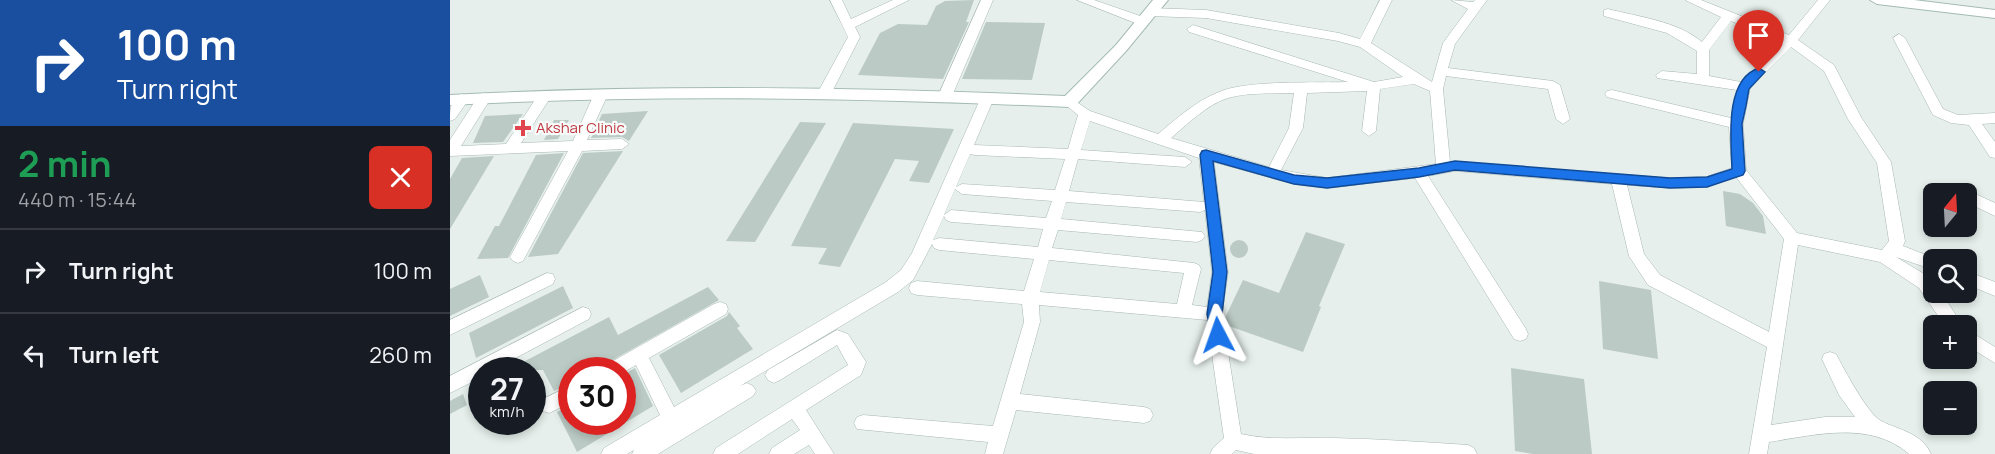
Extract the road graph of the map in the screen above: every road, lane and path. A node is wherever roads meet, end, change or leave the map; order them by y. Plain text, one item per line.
1 (836, 0) edge
2 (903, 0) edge
3 (987, 0) edge
4 (1083, 0) edge
5 (1386, 0) edge
6 (1456, 0) edge
7 (1691, 0) edge
8 (1824, 0) edge
9 (1877, 0) edge
10 (1477, 3) edge
11 (1107, 4) edge
12 (1153, 7) edge
13 (1608, 13) dead end
14 (1995, 14) edge
15 (1729, 15) junction
16 (849, 25) junction
17 (1193, 29) dead end
18 (1899, 38) dead end
19 (1789, 40) junction
20 (1364, 44) junction
21 (1703, 50) junction
22 (1441, 71) junction
23 (1662, 75) dead end
24 (1415, 79) junction
25 (1703, 79) junction
26 (1374, 86) junction
27 (1744, 87) junction
28 (1301, 88) junction
29 (1436, 89) junction
30 (825, 92) junction
31 (601, 94) junction
32 (1612, 94) dead end
33 (545, 95) junction
34 (945, 96) junction
35 (484, 98) junction
36 (987, 98) junction
37 (456, 99) edge
38 (1069, 102) junction
39 (1085, 114) junction
40 (450, 116) edge
41 (1995, 118) edge
42 (1563, 119) dead end
43 (1972, 119) junction
44 (1736, 124) junction
45 (1369, 131) dead end
46 (1160, 139) junction
47 (622, 144) dead end
48 (578, 146) junction
49 (510, 149) junction
50 (975, 150) dead end
51 (450, 151) edge
52 (1995, 153) edge
53 (1073, 154) junction
54 (1206, 155) junction
55 (1185, 162) dead end
56 (1443, 167) junction
57 (1739, 171) junction
58 (1419, 172) junction
59 (1273, 173) junction
60 (1618, 179) junction
61 (962, 189) dead end
62 (1059, 196) junction
63 (1977, 201) edge
64 (1200, 206) dead end
65 (1995, 210) edge
66 (951, 216) dead end
67 (1051, 225) junction
68 (1197, 236) dead end
69 (1792, 238) junction
70 (939, 244) dead end
71 (1889, 253) junction
72 (1043, 254) junction
73 (518, 257) dead end
74 (1923, 261) edge
75 (547, 279) dead end
76 (1977, 282) edge
77 (917, 288) dead end
78 (1995, 289) edge
79 (1030, 298) junction
80 (720, 309) dead end
81 (1183, 311) junction
82 (583, 314) dead end
83 (1215, 314) junction
84 (1947, 315) edge
85 (450, 328) edge
86 (1520, 334) dead end
87 (1775, 343) junction
88 (1977, 344) edge
89 (639, 355) junction
90 (1995, 356) edge
91 (635, 357) edge
92 (1830, 358) dead end
93 (774, 375) dead end
94 (450, 385) edge
95 (747, 391) dead end
96 (558, 400) edge
97 (1009, 401) junction
98 (549, 405) dead end
99 (795, 408) junction
100 (1144, 416) dead end
101 (671, 418) junction
102 (863, 423) dead end
103 (1872, 424) junction
104 (811, 433) junction
105 (999, 435) junction
106 (1761, 435) junction
107 (1233, 441) junction
108 (610, 454) edge
109 (641, 454) edge
110 (722, 454) edge
111 (778, 454) edge
112 (825, 454) edge
113 (994, 454) edge
114 (1219, 454) edge
115 (1468, 454) edge
116 (1758, 454) edge
117 (1922, 454) edge

1 - 16 street
2 - 16 street
3 - 34 street
4 - 11 street
5 - 20 street
6 - 10 street
7 - 15 street
8 - 19 street
9 - 14 street
10 - 22 street
11 - 12 street
12 - 20 street
12 - 38 street
13 - 21 street
15 - 19 street
15 - 21 street
16 - 30 street
17 - 26 street
18 - 43 street
19 - 27 street
19 - 71 street
20 - 24 street
21 - 25 street
22 - 29 street
22 - 42 street
23 - 25 street
24 - 26 street
24 - 29 street
25 - 27 street
26 - 28 street
26 - 45 street
27 - 44 street
28 - 46 street
28 - 59 street
29 - 56 street
30 - 31 street
30 - 34 street
31 - 33 street
31 - 48 street
32 - 44 street
33 - 35 street
33 - 49 street
34 - 36 street
35 - 37 street
35 - 51 street
36 - 38 street
36 - 101 street
37 - 40 street
38 - 39 street
39 - 46 street
39 - 53 street
41 - 43 street
43 - 52 street
44 - 57 street
46 - 54 street
47 - 48 street
48 - 49 street
48 - 73 street
49 - 51 street
50 - 53 street
53 - 55 street
53 - 62 street
54 - 59 street
54 - 83 street
56 - 58 street
56 - 60 street
57 - 60 street
57 - 69 street
58 - 59 street
58 - 86 street
60 - 87 street
61 - 62 street
62 - 64 street
62 - 67 street
63 - 65 street
66 - 67 street
67 - 68 street
67 - 72 street
69 - 71 street
69 - 87 street
70 - 72 street
71 - 74 street
71 - 84 street
72 - 79 street
72 - 81 street
75 - 85 street
76 - 78 street
77 - 79 street
79 - 81 street
79 - 97 street
80 - 89 street
81 - 83 street
82 - 94 street
83 - 107 street
87 - 106 street
88 - 90 street
89 - 91 street
89 - 101 street
92 - 103 street
93 - 99 street
95 - 109 street
96 - 98 street
97 - 100 street
97 - 105 street
99 - 104 street
99 - 110 street
101 - 108 street
102 - 105 street
103 - 106 street
103 - 117 street
104 - 111 street
104 - 112 street
105 - 113 street
106 - 116 street
107 - 114 street
107 - 115 street

